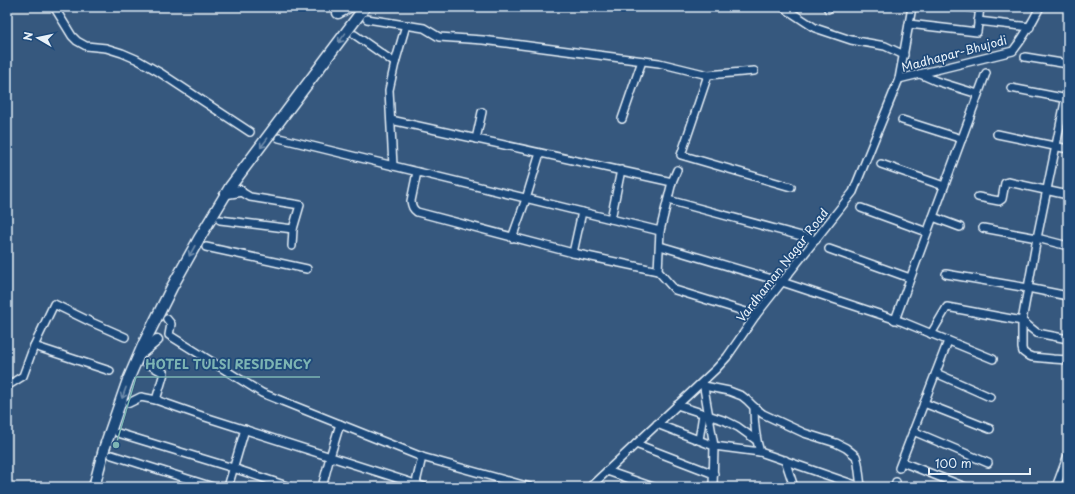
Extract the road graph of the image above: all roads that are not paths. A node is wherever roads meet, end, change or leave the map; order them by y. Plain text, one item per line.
1 (55, 7) edge
2 (349, 7) edge
3 (365, 7) edge
4 (783, 7) edge
5 (912, 7) edge
6 (967, 7) edge
7 (1040, 7) edge
8 (980, 8) edge
9 (338, 13) dead end
10 (367, 19) joint
11 (978, 21) junction
12 (354, 22) junction
13 (909, 24) junction
14 (406, 25) junction
15 (1030, 27) junction
16 (355, 35) dead end
17 (904, 56) junction
18 (1025, 57) dead end
19 (642, 61) junction
20 (395, 63) junction
21 (1068, 64) edge
22 (754, 72) dead end
23 (986, 73) dead end
24 (708, 74) junction
25 (920, 74) junction
26 (899, 79) junction
27 (1068, 87) edge
28 (1011, 88) dead end
29 (978, 94) junction
30 (1067, 99) edge
31 (482, 112) dead end
32 (622, 119) dead end
33 (391, 120) junction
34 (902, 120) dead end
35 (250, 132) dead end
36 (997, 134) dead end
37 (279, 138) dead end
38 (476, 139) junction
39 (962, 139) junction
40 (1056, 147) junction
41 (1068, 149) edge
42 (540, 153) junction
43 (881, 164) dead end
44 (393, 166) junction
45 (621, 170) junction
46 (677, 170) dead end
47 (417, 172) junction
48 (672, 182) junction
49 (944, 186) junction
50 (791, 187) dead end
51 (1046, 190) junction
52 (240, 191) joint
53 (227, 193) junction
54 (1068, 195) edge
55 (978, 197) dead end
56 (526, 199) junction
57 (668, 200) junction
58 (861, 208) dead end
59 (582, 212) junction
60 (933, 217) junction
61 (611, 219) junction
62 (220, 220) dead end
63 (960, 227) dead end
64 (984, 228) dead end
65 (293, 229) junction
66 (660, 232) junction
67 (928, 232) junction
68 (512, 238) junction
69 (1037, 238) junction
70 (816, 240) junction
71 (206, 246) dead end
72 (292, 246) dead end
73 (660, 246) junction
74 (1068, 246) edge
75 (829, 249) dead end
76 (573, 253) junction
77 (307, 269) dead end
78 (658, 271) junction
79 (946, 274) dead end
80 (910, 278) junction
81 (782, 282) junction
82 (1028, 288) junction
83 (1068, 296) edge
84 (756, 315) junction
85 (167, 319) dead end
86 (895, 320) junction
87 (1022, 321) junction
88 (931, 334) junction
89 (125, 337) dead end
90 (1068, 339) edge
91 (158, 340) dead end
92 (948, 341) junction
93 (34, 346) junction
94 (139, 355) junction
95 (994, 359) dead end
96 (1068, 360) edge
97 (146, 363) dead end
98 (110, 371) dead end
99 (936, 372) junction
100 (704, 384) junction
101 (7, 386) edge
102 (990, 397) dead end
103 (156, 400) junction
104 (128, 403) dead end
105 (924, 403) junction
106 (677, 405) junction
107 (754, 407) junction
108 (706, 414) junction
109 (340, 424) junction
110 (657, 424) junction
111 (245, 429) junction
112 (990, 429) dead end
113 (913, 431) junction
114 (118, 433) joint
115 (699, 440) junction
116 (756, 440) junction
117 (636, 444) junction
118 (714, 446) junction
119 (108, 452) junction
120 (760, 452) junction
121 (1068, 455) edge
122 (330, 456) junction
123 (422, 457) junction
124 (784, 460) junction
125 (988, 463) dead end
126 (233, 468) junction
127 (607, 471) junction
128 (714, 474) junction
129 (415, 486) edge
130 (94, 487) edge
131 (213, 487) edge
132 (228, 487) edge
133 (290, 487) edge
134 (322, 487) edge
135 (425, 487) edge
136 (530, 487) edge
137 (590, 487) edge
138 (653, 487) edge
139 (714, 487) edge
140 (794, 487) edge
141 (861, 487) edge
142 (965, 487) edge
143 (1056, 487) edge

1 - 35 street
2 - 9 highway
3 - 12 highway
4 - 17 street
5 - 13 street, Vardhaman Nagar Road
6 - 8 street
7 - 15 street, Madhapar-Bhujodi
8 - 11 street
10 - 12 highway
10 - 14 street
11 - 13 street
11 - 15 street
12 -> 53 highway
13 - 17 street, Vardhaman Nagar Road
14 - 19 street
14 - 20 street
15 - 25 street, Madhapar-Bhujodi
16 - 20 street
17 - 26 street, Vardhaman Nagar Road
18 - 21 street
19 - 24 street
19 - 32 street
20 - 33 street
22 - 24 street
23 - 29 street
24 - 50 street
25 - 26 street, Madhapar-Bhujodi
25 - 29 street
26 - 70 street, Vardhaman Nagar Road
27 - 30 street
28 - 30 street
29 - 39 street
30 - 40 street
31 - 38 street
33 - 38 street
33 - 44 street
34 - 39 street
36 - 40 street
37 - 44 street
38 - 42 street
39 - 49 street
40 - 41 street
40 - 51 street
42 - 45 street
42 - 56 street
43 - 49 street
44 - 47 street
45 - 48 street
45 - 61 street
46 - 48 street
47 - 56 street
47 - 68 street
48 - 57 street
49 - 60 street
51 - 54 street
51 - 55 street
51 - 69 street
52 - 53 highway
52 - 65 street
53 -> 94 highway
56 - 59 street
56 - 68 street
57 - 66 street
57 - 70 street
58 - 67 street
59 - 61 street
59 - 76 street
60 - 63 street
60 - 67 street
61 - 66 street
62 - 65 street
64 - 69 street
65 - 72 street
66 - 73 street
67 - 80 street
68 - 76 street
69 - 74 street
69 - 82 street
70 - 81 street, Vardhaman Nagar Road
71 - 77 street
73 - 78 street
73 - 81 street
75 - 80 street
76 - 78 street
78 - 84 street
79 - 82 street
80 - 86 street
81 - 84 street, Vardhaman Nagar Road
81 - 86 street
82 - 83 street
82 - 87 street
84 - 100 street, Vardhaman Nagar Road
85 - 109 street
86 - 88 street
87 - 88 street
87 - 90 street
87 - 96 street
88 - 92 street
89 - 93 street
91 - 94 highway
92 - 95 street
92 - 99 street
93 - 98 street
93 - 101 street
94 -> 119 highway
97 - 103 street
99 - 102 street
99 - 105 street
100 - 106 street, Vardhaman Nagar Road
100 - 107 street
100 - 108 street
103 - 104 street
103 - 111 street
105 - 112 street
105 - 113 street
106 - 108 street
106 - 110 street, Vardhaman Nagar Road
107 - 116 street
107 - 141 street
108 - 115 street
108 - 116 street
108 - 118 street
109 - 122 street
109 - 123 street
110 - 115 street
110 - 117 street, Vardhaman Nagar Road
111 - 122 street
111 - 126 street
113 - 125 street
113 - 142 street
114 - 119 highway
114 - 126 street
115 - 118 street
116 - 120 street
117 - 127 street, Vardhaman Nagar Road
117 - 128 street
118 - 120 street
118 - 128 street
119 - 130 highway
119 - 131 street
120 - 124 street
121 - 143 street
122 - 129 street
122 - 134 street
123 - 129 street
123 - 136 street
124 - 140 street
124 - 141 street
126 - 132 street
126 - 133 street
127 - 137 street, Vardhaman Nagar Road
127 - 138 street
128 - 139 street
129 - 135 street

